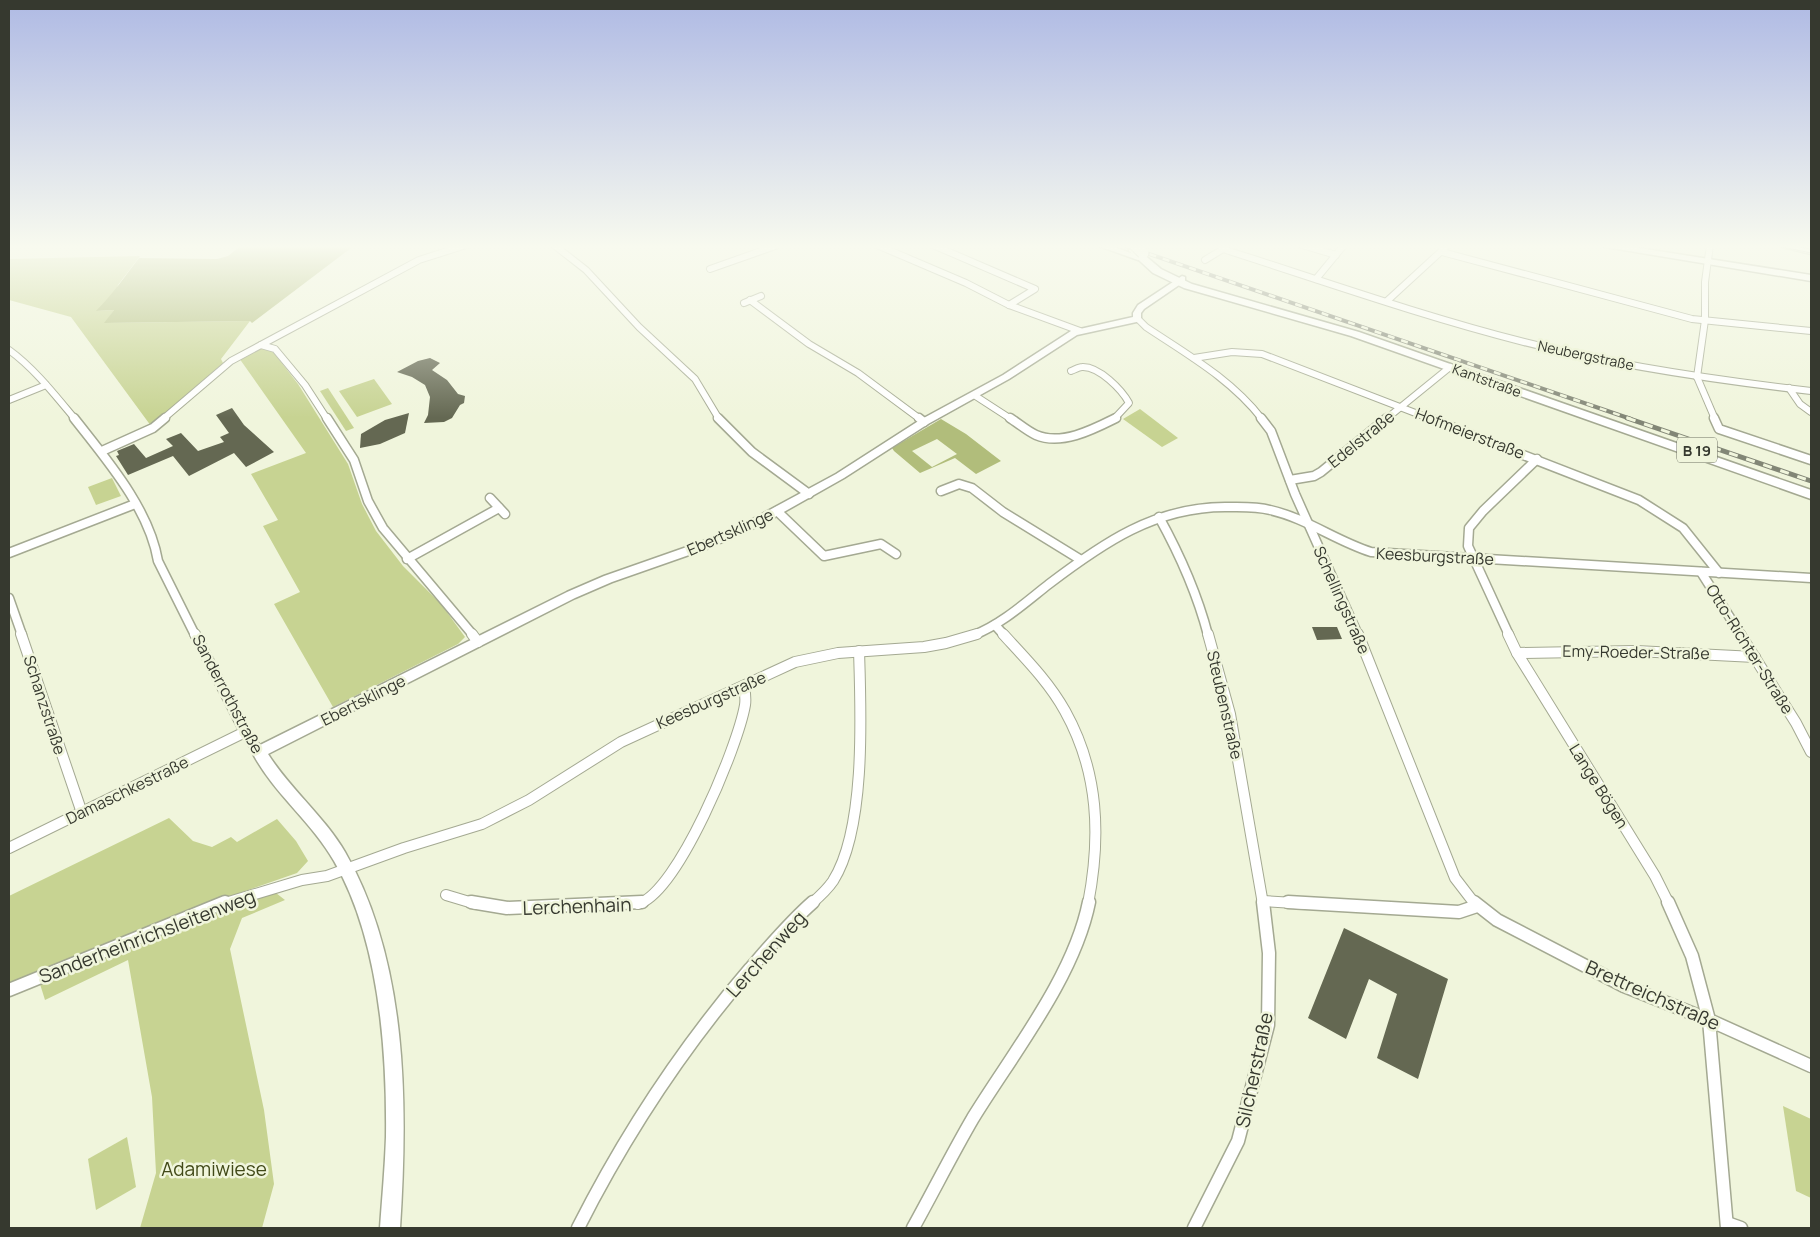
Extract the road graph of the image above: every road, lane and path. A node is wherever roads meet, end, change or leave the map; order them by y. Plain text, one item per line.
1 (343, 303) edge
2 (616, 303) edge
3 (748, 303) edge
4 (1003, 303) edge
5 (1014, 303) edge
6 (1147, 303) edge
7 (1254, 303) edge
8 (1260, 303) edge
9 (1393, 303) edge
10 (1631, 303) edge
11 (1705, 303) edge
12 (1009, 306) junction
13 (1138, 319) junction
14 (1705, 320) junction
15 (1080, 330) junction
16 (1811, 331) edge
17 (260, 345) junction
18 (9, 350) edge
19 (1194, 358) junction
20 (1450, 367) junction
21 (1071, 371) dead end
22 (1697, 377) junction
23 (46, 386) junction
24 (1789, 388) junction
25 (1811, 391) edge
26 (974, 395) junction
27 (9, 400) edge
28 (1402, 406) junction
29 (1811, 412) edge
30 (924, 422) junction
31 (102, 451) junction
32 (1537, 458) junction
33 (1811, 460) edge
34 (1290, 480) junction
35 (1811, 490) edge
36 (941, 491) dead end
37 (809, 494) junction
38 (1811, 496) edge
39 (490, 498) dead end
40 (135, 504) junction
41 (777, 511) junction
42 (1159, 517) junction
43 (1308, 523) junction
44 (9, 552) edge
45 (896, 554) dead end
46 (1475, 558) junction
47 (407, 559) junction
48 (1081, 560) junction
49 (1701, 572) junction
50 (1719, 573) junction
51 (1811, 578) edge
52 (9, 598) edge
53 (995, 624) junction
54 (478, 642) junction
55 (858, 651) junction
56 (1517, 653) junction
57 (1755, 657) junction
58 (744, 686) junction
59 (246, 732) junction
60 (259, 752) junction
61 (1811, 752) edge
62 (82, 813) junction
63 (9, 848) edge
64 (345, 870) junction
65 (446, 895) dead end
66 (1263, 901) junction
67 (1477, 906) junction
68 (1497, 920) joint
69 (9, 990) edge
70 (1709, 1020) junction
71 (1811, 1066) edge
72 (1727, 1226) edge
73 (390, 1228) edge
74 (578, 1228) edge
75 (913, 1228) edge
76 (1194, 1228) edge
77 (1741, 1228) edge

1 - 17 street
2 - 37 street
3 - 30 street
4 - 12 street
5 - 12 street
6 - 13 street
7 - 20 main road, Kantstraße / B 19
8 - 35 main road, B 19
9 - 22 street, Neubergstraße
10 - 14 street
11 - 14 street
12 - 15 street
13 - 15 street, Ebertsklinge
13 - 19 street, Schellingstraße
14 - 16 street
14 - 22 street
15 - 26 street, Ebertsklinge
17 - 31 street
17 - 47 street
18 - 23 street, Sanderrothstraße
19 - 28 street, Hofmeierstraße
19 - 34 street, Schellingstraße
20 - 28 street, Edelstraße
20 - 38 main road, Kantstraße / B 19
21 - 26 street
22 - 24 street, Neubergstraße
22 - 33 street
23 - 27 street
23 - 31 street, Sanderrothstraße
24 - 25 street, Neubergstraße
24 - 29 street
26 - 30 street, Ebertsklinge
28 - 32 street, Hofmeierstraße
28 - 34 street, Edelstraße
30 - 37 street, Ebertsklinge
31 - 40 street, Sanderrothstraße
32 - 46 street, Lange Bögen
32 - 50 street, Hofmeierstraße
34 - 43 street, Schellingstraße
36 - 48 street
37 - 41 street, Ebertsklinge
39 - 47 street
40 - 44 street
40 - 59 street, Sanderrothstraße
41 - 45 street
41 - 54 street, Ebertsklinge
42 - 43 street, Keesburgstraße
42 - 48 street, Keesburgstraße
42 - 66 street, Steubenstraße
43 - 46 street, Keesburgstraße
43 - 67 street, Schellingstraße
46 - 49 street, Keesburgstraße
46 - 56 street, Lange Bögen
47 - 54 street
48 - 53 street, Keesburgstraße
49 - 50 street, Keesburgstraße
49 - 57 street, Otto-Richter-Straße
50 - 51 street, Keesburgstraße
52 - 62 street, Schanzstraße
53 - 55 street, Keesburgstraße
53 - 75 street
54 - 60 street, Ebertsklinge
55 - 58 street, Keesburgstraße
55 - 74 street, Lerchenweg
56 - 57 street, Emy-Roeder-Straße
56 - 70 street, Lange Bögen
57 - 61 street, Otto-Richter-Straße
58 - 64 street, Keesburgstraße
58 - 65 street, Lerchenhain
59 - 60 street, Sanderrothstraße
59 - 62 street, Damaschkestraße
60 - 64 street, Sanderrothstraße
62 - 63 street, Damaschkestraße
64 - 69 street, Sanderheinrichsleitenweg
64 - 73 street, Sanderrothstraße
66 - 67 street
66 - 76 street, Silcherstraße
67 - 68 street, Schellingstraße
68 - 70 street, Brettreichstraße
70 - 71 street, Brettreichstraße
70 - 72 street, Lange Bögen
72 - 77 street

